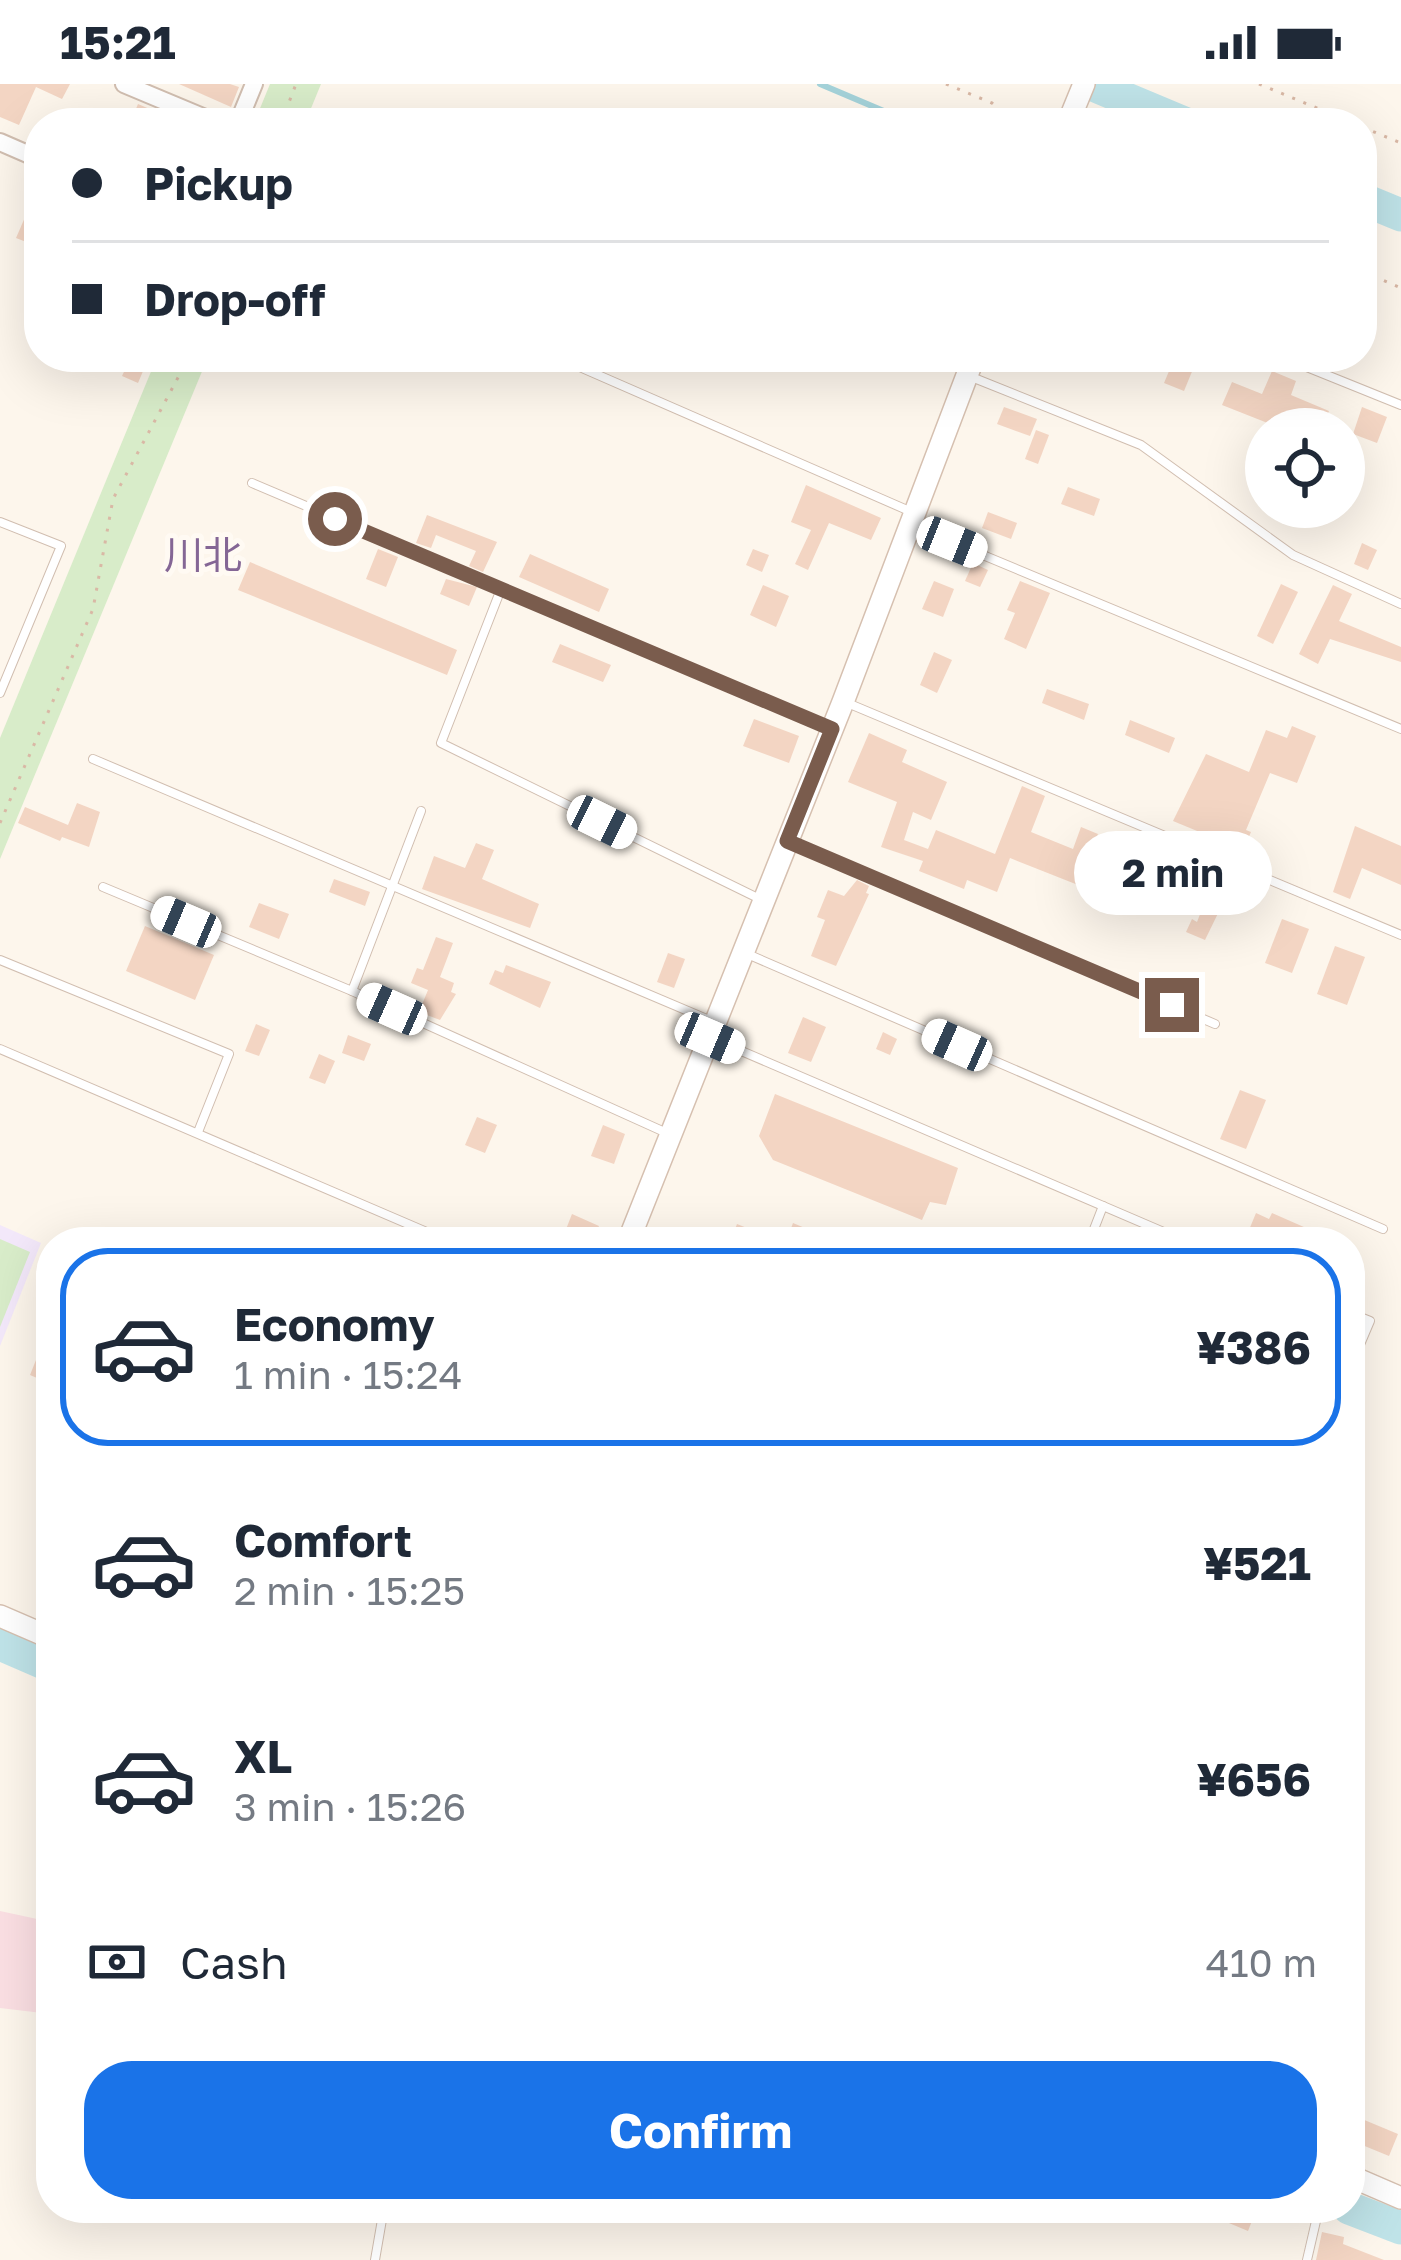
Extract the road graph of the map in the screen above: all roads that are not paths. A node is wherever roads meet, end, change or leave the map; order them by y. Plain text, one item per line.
1 (124, 84) edge
2 (181, 108) edge
3 (590, 372) edge
4 (969, 372) edge
5 (984, 372) edge
6 (1319, 372) edge
7 (1401, 405) edge
8 (252, 483) dead end
9 (914, 519) junction
10 (0, 522) edge
11 (501, 589) junction
12 (1401, 604) edge
13 (0, 693) edge
14 (843, 702) junction
15 (832, 729) junction
16 (1401, 729) edge
17 (92, 759) dead end
18 (421, 811) dead end
19 (787, 841) junction
20 (394, 885) junction
21 (103, 887) dead end
22 (764, 901) junction
23 (1401, 935) edge
24 (744, 952) junction
25 (0, 960) edge
26 (352, 992) junction
27 (1215, 1024) dead end
28 (712, 1030) junction
29 (0, 1049) edge
30 (199, 1132) junction
31 (670, 1135) junction
32 (1103, 1206) junction
33 (416, 1227) edge
34 (634, 1227) edge
35 (1095, 1227) edge
36 (1152, 1227) edge
37 (1383, 1229) dead end
38 (0, 1616) edge
39 (36, 1632) edge
40 (1365, 2182) edge
41 (1401, 2198) edge
42 (381, 2223) edge
43 (1316, 2223) edge
44 (374, 2260) edge
45 (1307, 2260) edge

1 - 2 street
3 - 9 lane
4 - 9 street
5 - 12 lane
6 - 7 lane
8 - 11 lane
9 - 14 street
9 - 16 lane
10 - 13 lane
11 - 15 lane
11 - 22 lane
14 - 15 street
14 - 23 lane
15 - 19 street
17 - 20 lane
18 - 20 lane
19 - 22 street
19 - 27 lane
20 - 26 lane
20 - 28 lane
21 - 26 lane
22 - 24 street
24 - 28 street
24 - 37 lane
25 - 30 lane
26 - 31 lane
28 - 31 street
28 - 32 lane
29 - 30 lane
30 - 33 lane
31 - 34 street
32 - 35 lane
32 - 36 lane
38 - 39 street
40 - 41 street
42 - 44 lane
43 - 45 lane

